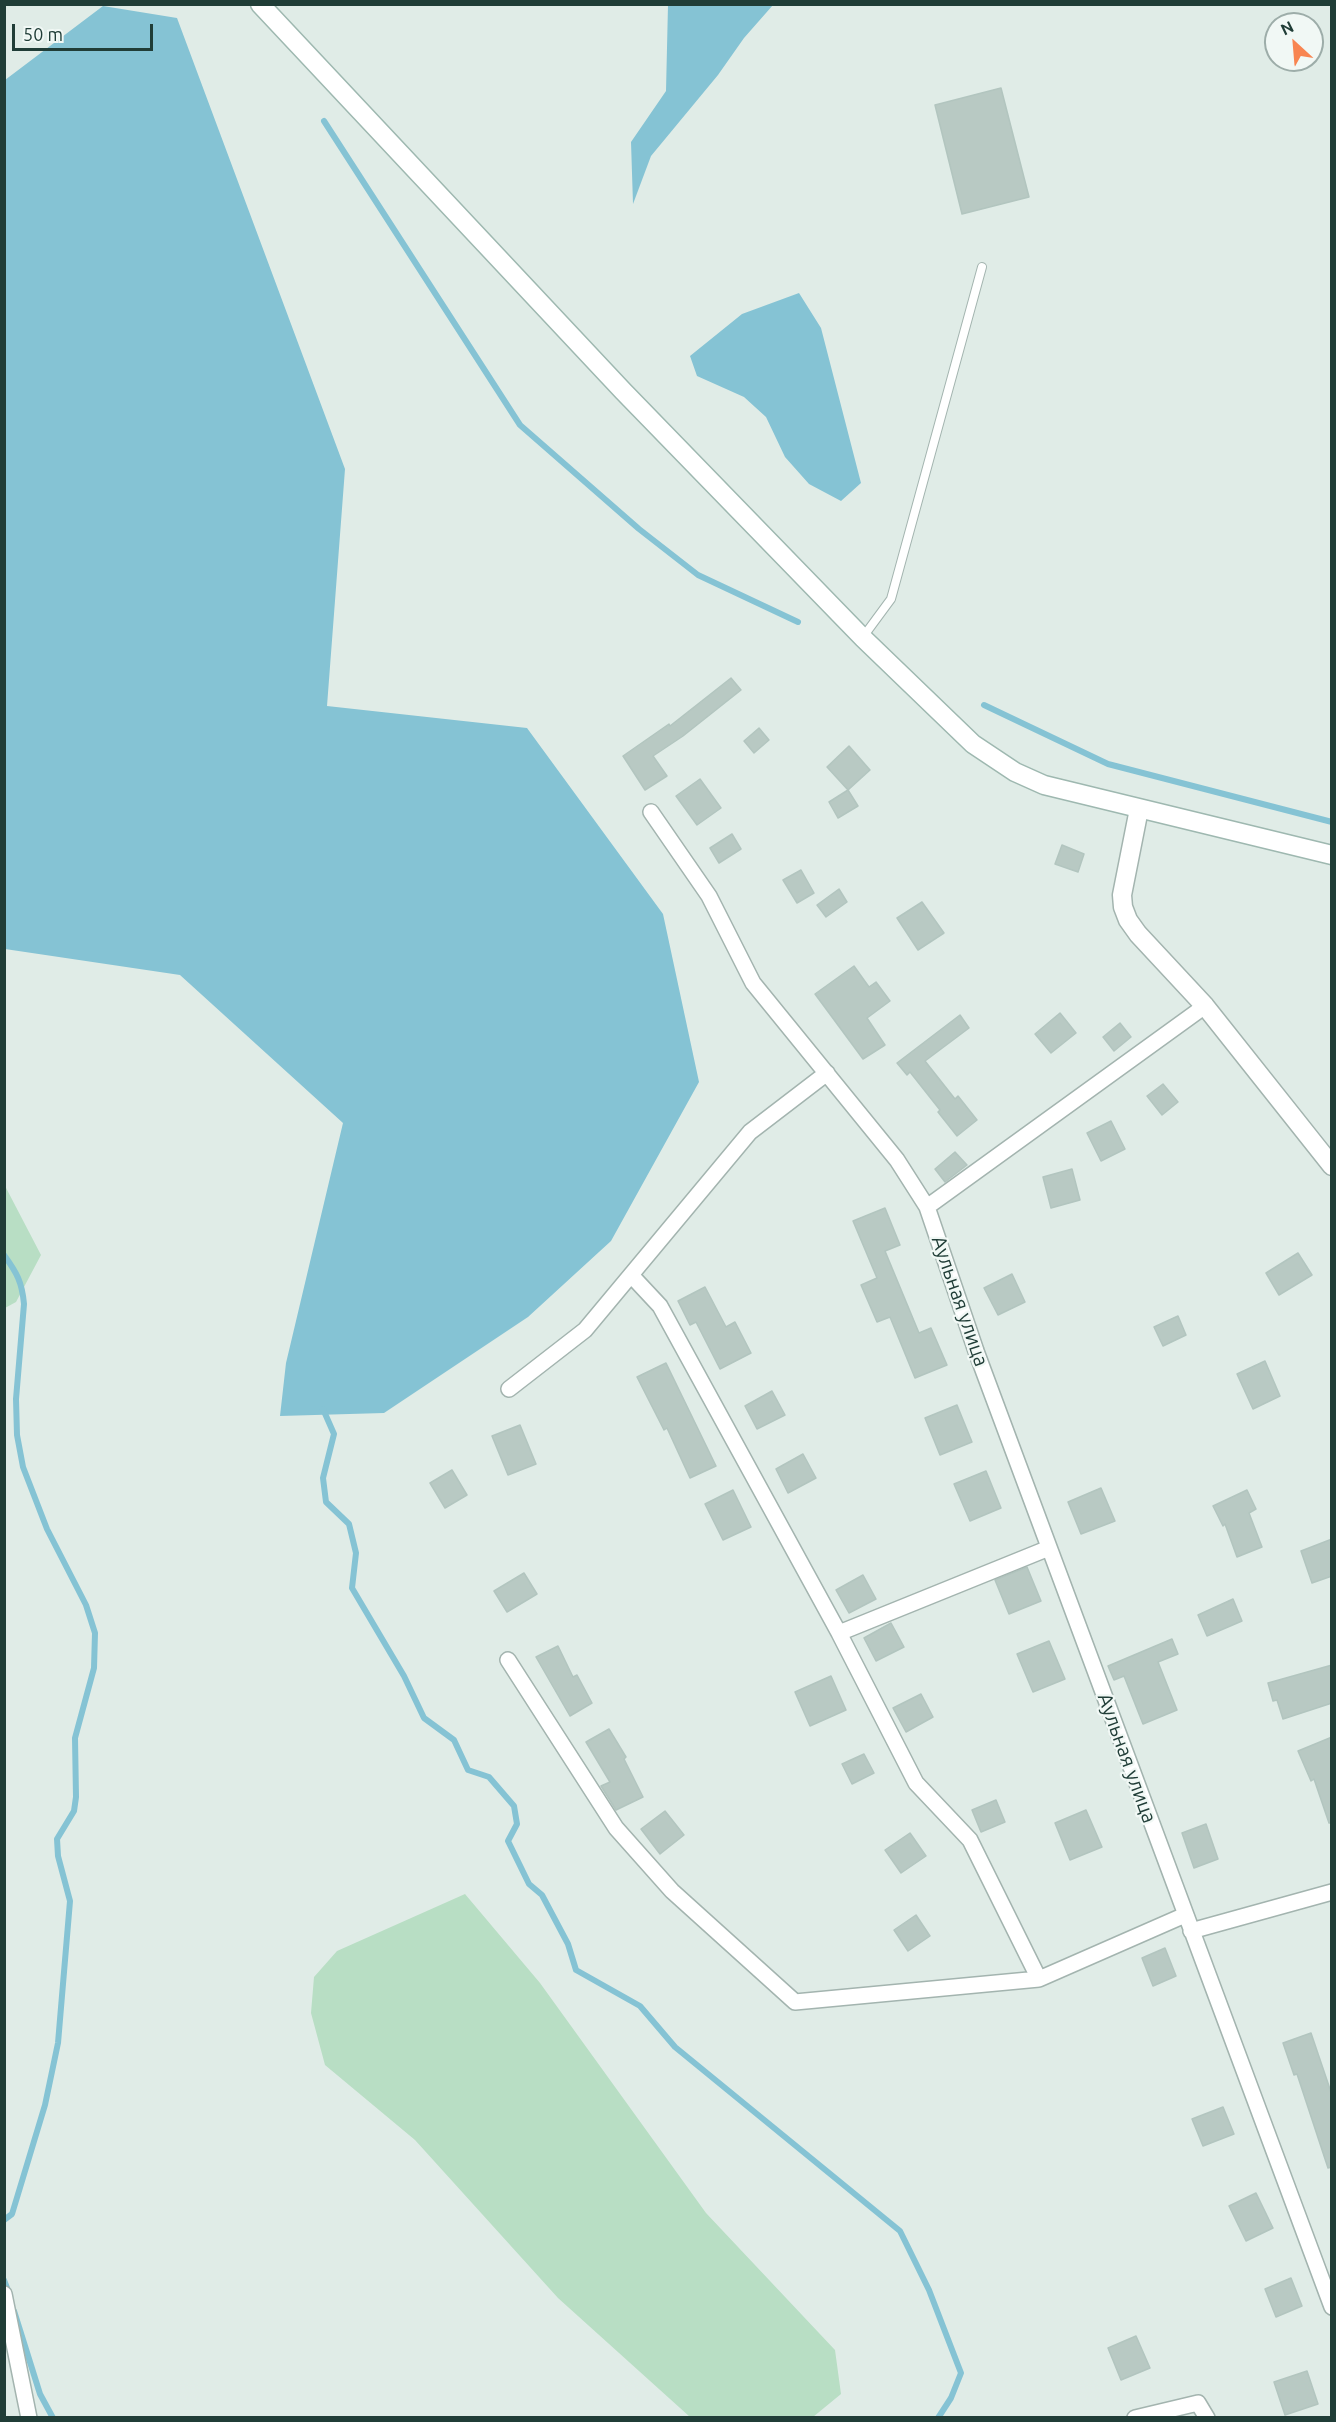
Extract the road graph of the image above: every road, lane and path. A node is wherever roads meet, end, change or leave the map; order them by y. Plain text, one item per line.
1 (260, 4) edge
2 (982, 267) dead end
3 (863, 638) junction
4 (1139, 809) junction
5 (651, 812) dead end
6 (1332, 855) edge
7 (1205, 1006) junction
8 (826, 1073) junction
9 (1332, 1166) edge
10 (927, 1207) junction
11 (631, 1275) junction
12 (509, 1389) dead end
13 (1049, 1548) junction
14 (839, 1633) junction
15 (508, 1660) dead end
16 (1332, 1892) edge
17 (1185, 1915) junction
18 (1191, 1931) junction
19 (1039, 1979) junction
20 (4, 2294) edge
21 (1332, 2307) edge
22 (29, 2418) edge
23 (1136, 2418) edge
24 (1207, 2418) edge

1 - 3 main road
2 - 3 lane
3 - 4 main road
4 - 6 main road
4 - 7 main road
5 - 8 street, Аульная улица
7 - 9 main road
7 - 10 street
8 - 10 street, Аульная улица
8 - 11 street
10 - 13 street, Аульная улица
11 - 12 street
11 - 14 street
13 - 14 street
13 - 17 street, Аульная улица
14 - 19 street
15 - 19 street
16 - 18 street
17 - 18 street, Аульная улица
17 - 19 street
18 - 21 street, Аульная улица
20 - 22 street
23 - 24 street

